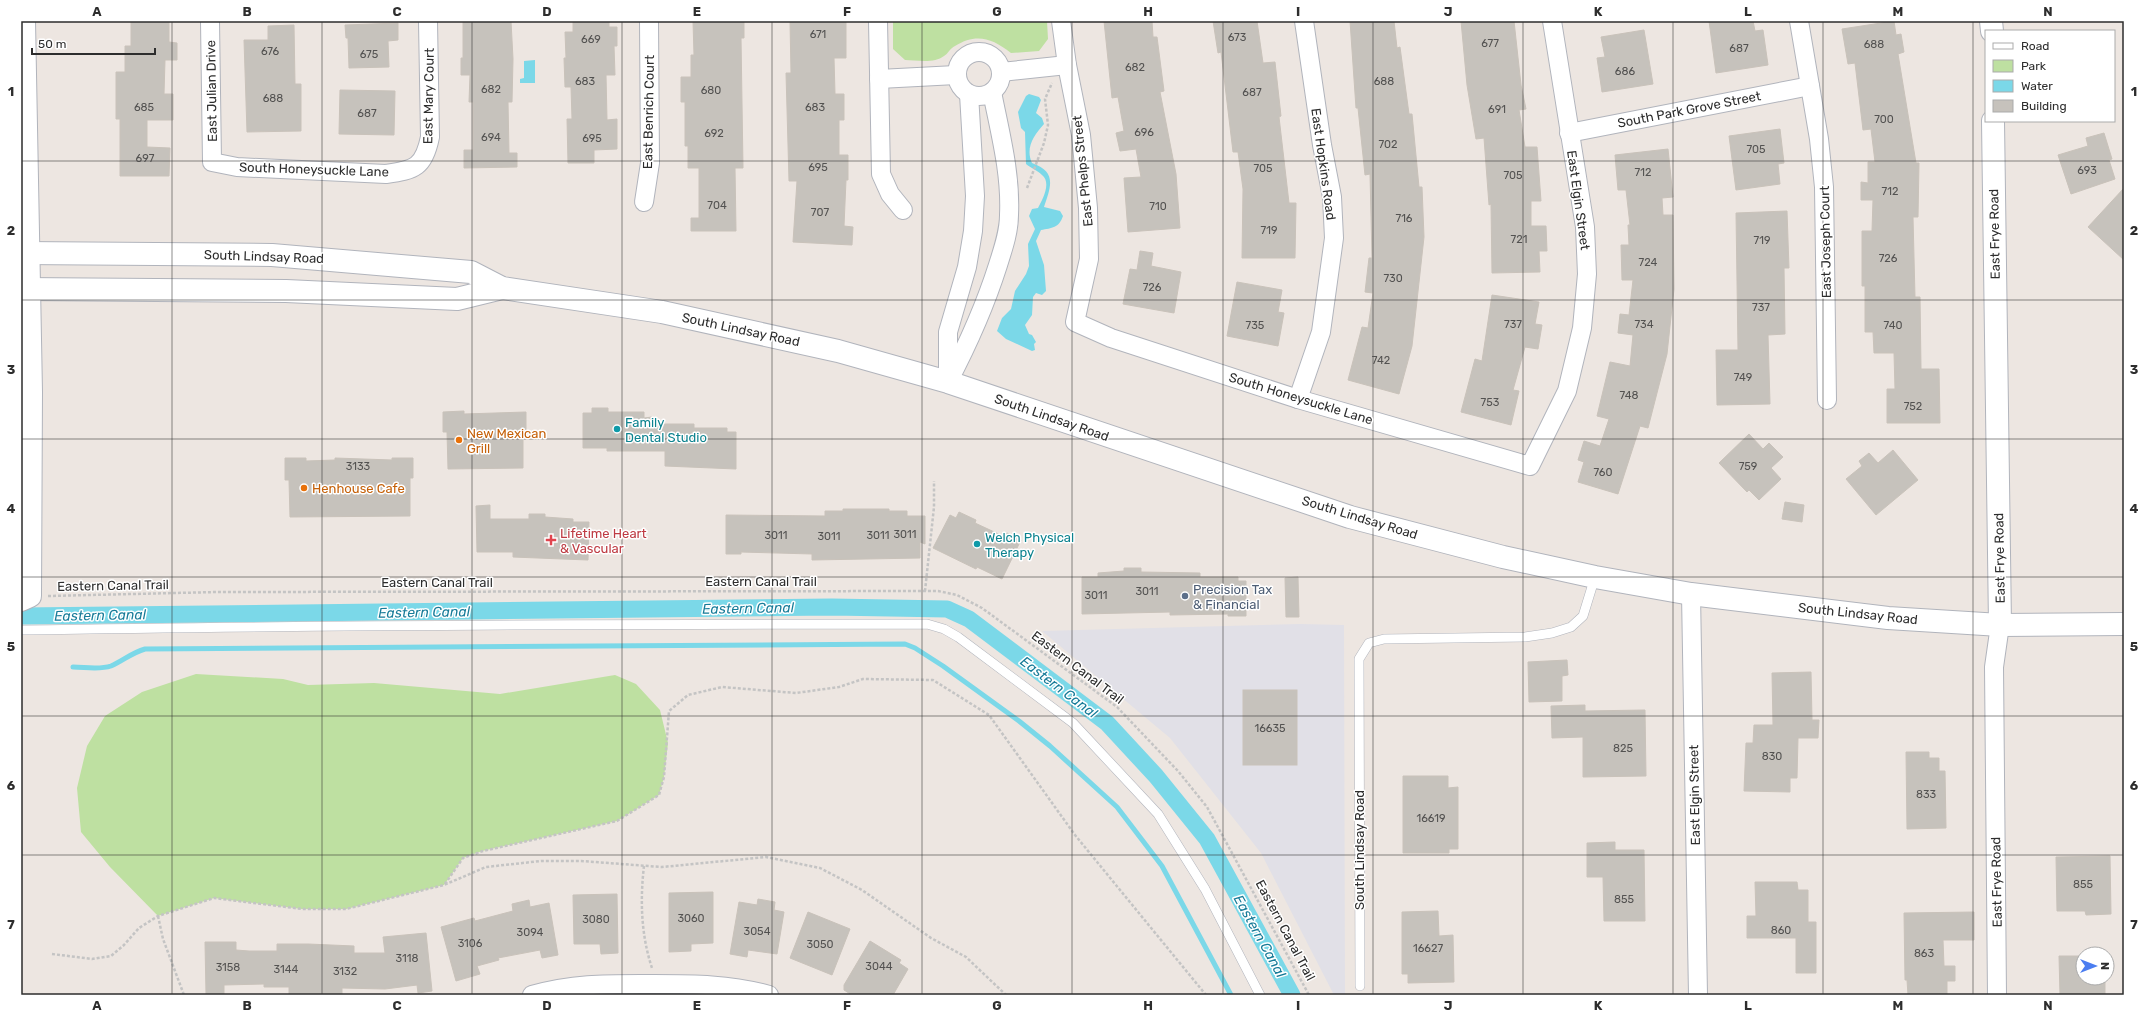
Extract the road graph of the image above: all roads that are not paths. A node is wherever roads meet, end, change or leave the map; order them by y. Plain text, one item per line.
1 (24, 21) edge
2 (210, 21) edge
3 (428, 21) edge
4 (649, 21) edge
5 (878, 21) edge
6 (1061, 21) edge
7 (1304, 21) edge
8 (1552, 21) edge
9 (1799, 21) edge
10 (1067, 65) junction
11 (1001, 72) junction
12 (956, 75) junction
13 (879, 79) junction
14 (1810, 86) junction
15 (992, 92) junction
16 (969, 94) junction
17 (1993, 122) edge
18 (1569, 133) junction
19 (212, 162) joint
20 (415, 167) joint
21 (644, 202) dead end
22 (903, 210) dead end
23 (25, 253) edge
24 (502, 288) junction
25 (25, 289) edge
26 (1075, 322) joint
27 (948, 382) junction
28 (1298, 399) junction
29 (1827, 400) dead end
30 (1530, 466) joint
31 (1595, 577) junction
32 (1691, 594) junction
33 (25, 598) edge
34 (2124, 624) edge
35 (2000, 625) junction
36 (21, 630) edge
37 (1360, 986) dead end
38 (621, 989) edge
39 (532, 995) edge
40 (769, 995) edge
41 (1260, 995) edge
42 (1698, 995) edge
43 (1997, 995) edge

1 - 23 main road
2 - 19 street, East Julian Drive
3 - 20 street, East Mary Court
4 - 21 street, East Benrich Court
5 - 13 street
6 - 10 street, East Phelps Street
7 - 28 street, East Hopkins Road
8 - 18 street, East Elgin Street
9 - 14 street, East Joseph Court
10 - 11 street
10 - 26 street, East Phelps Street
11 - 12 street
11 - 15 street
12 - 13 street
12 - 16 street
13 - 22 street
14 - 18 street, South Park Grove Street
14 - 29 street, East Joseph Court
15 - 16 street
15 - 27 street
16 - 27 street
17 - 35 main road, East Frye Road
18 - 30 street, East Elgin Street
19 - 20 street, South Honeysuckle Lane
23 - 24 main road, South Lindsay Road
23 - 25 main road
24 - 25 main road, South Lindsay Road
24 - 27 main road, South Lindsay Road
25 - 33 main road
26 - 28 street, South Honeysuckle Lane
27 - 31 main road, South Lindsay Road
28 - 30 street, South Honeysuckle Lane
31 - 32 main road, South Lindsay Road
31 - 37 lane, South Lindsay Road
32 - 35 main road, South Lindsay Road
32 - 42 street, East Elgin Street
34 - 35 main road, South Lindsay Road
35 - 43 street, East Frye Road
36 - 41 lane
38 - 39 street
38 - 40 street

